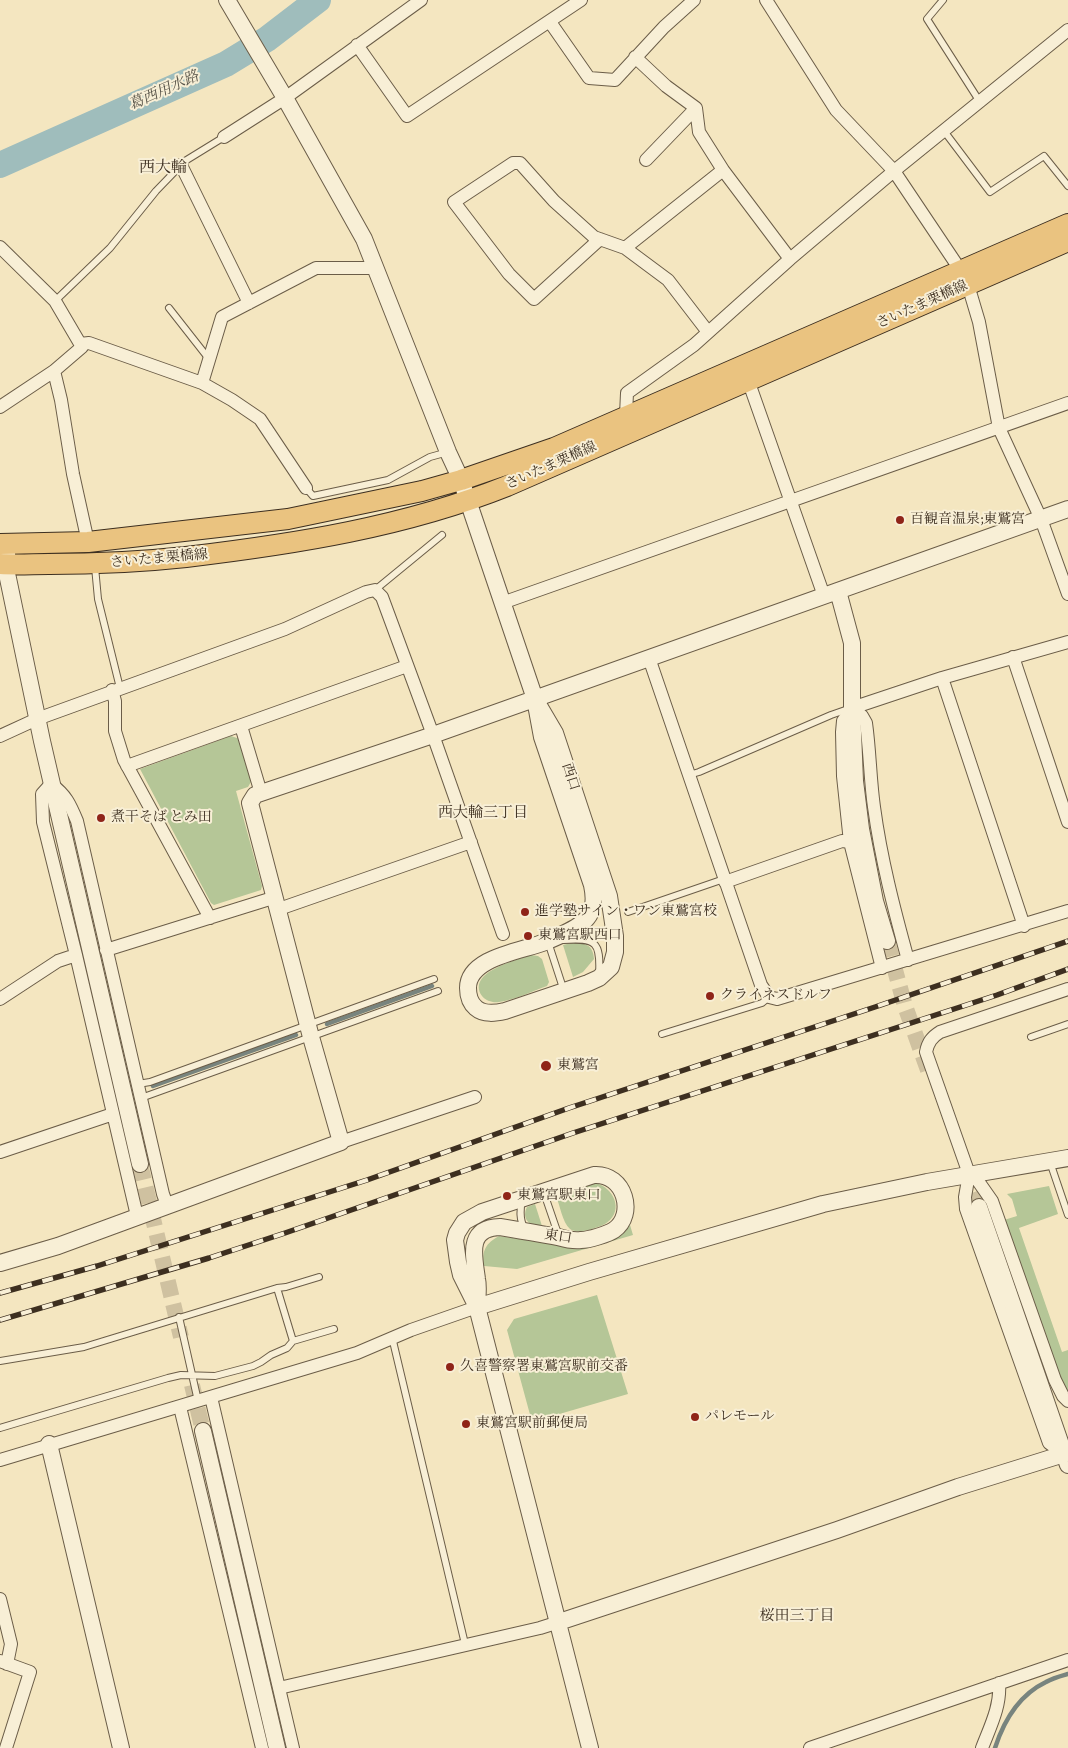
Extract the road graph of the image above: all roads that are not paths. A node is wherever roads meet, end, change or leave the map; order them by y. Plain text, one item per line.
1 (227, 0) edge
2 (420, 0) edge
3 (581, 0) edge
4 (694, 0) edge
5 (766, 0) edge
6 (943, 0) edge
7 (550, 22) junction
8 (1068, 30) edge
9 (357, 46) junction
10 (635, 57) junction
11 (285, 98) junction
12 (980, 102) junction
13 (696, 108) junction
14 (944, 130) junction
15 (224, 137) joint
16 (646, 160) dead end
17 (182, 165) junction
18 (723, 170) junction
19 (894, 171) junction
20 (1068, 186) edge
21 (1068, 238) edge
22 (600, 239) junction
23 (0, 247) edge
24 (625, 248) junction
25 (790, 259) junction
26 (376, 268) junction
27 (965, 278) junction
28 (55, 301) junction
29 (249, 303) junction
30 (169, 308) dead end
31 (708, 332) junction
32 (80, 344) junction
33 (209, 360) junction
34 (54, 371) junction
35 (748, 380) junction
36 (202, 383) junction
37 (1068, 403) edge
38 (0, 407) edge
39 (626, 415) junction
40 (1000, 428) junction
41 (448, 452) junction
42 (461, 480) junction
43 (306, 488) joint
44 (468, 501) junction
45 (791, 501) junction
46 (1068, 509) edge
47 (1041, 519) junction
48 (442, 535) dead end
49 (88, 542) junction
50 (4, 544) edge
51 (3, 564) edge
52 (95, 564) junction
53 (374, 590) junction
54 (831, 594) junction
55 (1068, 594) edge
56 (502, 603) junction
57 (1068, 642) edge
58 (649, 658) junction
59 (1013, 658) junction
60 (407, 666) junction
61 (942, 678) junction
62 (116, 689) junction
63 (535, 698) junction
64 (852, 708) junction
65 (37, 718) junction
66 (241, 726) junction
67 (433, 735) junction
68 (0, 736) edge
69 (127, 766) junction
70 (688, 775) junction
71 (51, 784) junction
72 (261, 793) junction
73 (1068, 822) edge
74 (471, 842) junction
75 (850, 842) junction
76 (724, 881) junction
77 (277, 903) junction
78 (1068, 911) edge
79 (628, 912) dead end
80 (210, 918) junction
81 (1024, 926) junction
82 (503, 934) dead end
83 (887, 941) tunnel mouth
84 (544, 942) junction
85 (106, 950) junction
86 (76, 955) junction
87 (908, 960) junction
88 (882, 968) junction
89 (599, 978) junction
90 (434, 979) dead end
91 (1068, 989) edge
92 (438, 991) dead end
93 (564, 991) junction
94 (769, 997) junction
95 (0, 999) edge
96 (1068, 1024) edge
97 (310, 1030) junction
98 (662, 1034) dead end
99 (1031, 1037) dead end
100 (138, 1084) junction
101 (474, 1097) dead end
102 (141, 1098) junction
103 (113, 1114) junction
104 (342, 1142) junction
105 (0, 1152) edge
106 (1068, 1158) edge
107 (1050, 1161) junction
108 (140, 1164) tunnel mouth
109 (969, 1174) junction
110 (543, 1192) junction
111 (523, 1199) junction
112 (167, 1205) junction
113 (979, 1207) tunnel mouth
114 (1068, 1214) edge
115 (137, 1216) junction
116 (527, 1232) junction
117 (561, 1238) junction
118 (0, 1263) edge
119 (319, 1277) dead end
120 (277, 1288) junction
121 (477, 1307) junction
122 (179, 1318) junction
123 (334, 1329) dead end
124 (392, 1337) junction
125 (293, 1341) junction
126 (0, 1361) edge
127 (193, 1376) junction
128 (211, 1397) junction
129 (198, 1401) junction
130 (1068, 1401) edge
131 (180, 1407) junction
132 (0, 1428) edge
133 (203, 1431) tunnel mouth
134 (49, 1444) junction
135 (1067, 1457) edge
136 (0, 1460) edge
137 (0, 1599) edge
138 (558, 1622) junction
139 (464, 1644) junction
140 (1068, 1660) edge
141 (4, 1663) edge
142 (999, 1683) junction
143 (279, 1688) junction
144 (6, 1748) edge
145 (121, 1748) edge
146 (262, 1748) edge
147 (277, 1748) edge
148 (293, 1748) edge
149 (590, 1748) edge
150 (810, 1748) edge
151 (982, 1748) edge

1 - 11 street
2 - 9 street
3 - 7 street
4 - 10 street
5 - 19 street
6 - 12 lane
7 - 9 street
7 - 10 street
8 - 12 street
9 - 11 street
10 - 13 street
11 - 15 street
11 - 26 street
12 - 14 street
13 - 16 street
13 - 18 street
14 - 19 street
14 - 20 lane
15 - 17 lane
17 - 28 lane
17 - 29 street
18 - 24 street
18 - 25 street
19 - 25 street
19 - 27 street
21 - 27 main road, さいたま栗橋線
22 - 22 street
22 - 24 street
23 - 28 street
24 - 31 street
25 - 31 street
26 - 29 street
26 - 41 street
27 - 35 main road, さいたま栗橋線
27 - 39 main road, さいたま栗橋線
27 - 40 street
28 - 32 street
29 - 33 street
30 - 33 lane
31 - 39 street
32 - 34 street
32 - 36 street
33 - 36 street
34 - 38 street
34 - 49 street
35 - 44 main road, さいたま栗橋線
35 - 45 street
36 - 43 street
37 - 40 street
39 - 42 main road, さいたま栗橋線
40 - 45 street
40 - 47 street
41 - 42 street
41 - 43 lane
42 - 44 street
42 - 49 main road, さいたま栗橋線
44 - 52 main road, さいたま栗橋線
44 - 56 street
45 - 54 street
45 - 56 street
46 - 47 street
47 - 54 street
47 - 55 street
48 - 53 lane
49 - 50 main road, さいたま栗橋線
50 - 51 street
51 - 52 main road, さいたま栗橋線
51 - 65 street
52 - 62 lane
53 - 60 street
53 - 62 street
54 - 58 street
54 - 64 street
56 - 63 street
57 - 59 street
58 - 63 street
58 - 70 street
59 - 61 street
59 - 73 street
60 - 66 street
60 - 67 street
61 - 64 street
61 - 81 street
62 - 65 street
62 - 69 street
63 - 67 street
63 - 84 street, 西口
63 - 89 street, 西口
64 - 70 lane
64 - 75 street
64 - 83 street
64 - 87 street
65 - 68 street
65 - 71 street
66 - 69 street
66 - 72 street
67 - 72 street
67 - 74 street
69 - 80 street
70 - 76 street
71 - 85 street
71 - 86 street
71 - 108 street
72 - 77 street
74 - 77 street
74 - 82 street
75 - 76 street
75 - 88 street
76 - 79 lane
76 - 94 street
77 - 80 street
77 - 97 street
78 - 81 street
80 - 85 street
81 - 87 street
84 - 89 lane
84 - 93 lane
84 - 93 street, 西口
85 - 100 street
86 - 95 street
86 - 103 street
87 - 88 street
88 - 94 street
89 - 93 street, 西口
90 - 97 lane
91 - 109 street
92 - 97 lane
94 - 98 lane
96 - 99 lane
97 - 100 lane
97 - 102 lane
97 - 104 street
100 - 102 street
101 - 104 street
102 - 112 street
103 - 105 street
103 - 115 street
104 - 112 street
106 - 107 street
107 - 109 street
107 - 114 lane
109 - 121 street
109 - 130 street
109 - 135 street
110 - 111 street, 東口
110 - 117 lane
110 - 117 street, 東口
111 - 116 lane
111 - 121 street, 東口
112 - 115 street
113 - 135 street
115 - 118 street
116 - 117 street, 東口
116 - 121 street, 東口
119 - 120 lane
120 - 122 lane
120 - 125 lane
121 - 124 street
121 - 138 street
122 - 126 lane
122 - 127 lane
123 - 125 lane
124 - 128 street
124 - 139 lane
125 - 127 lane
127 - 129 lane
127 - 132 lane
128 - 129 street
128 - 143 street
129 - 131 street
131 - 134 street
131 - 146 street
133 - 147 street
134 - 136 street
134 - 145 street
135 - 138 street
137 - 141 street
138 - 139 street
138 - 149 street
139 - 143 street
140 - 142 street
141 - 144 street
142 - 150 street
142 - 151 street
143 - 148 street

